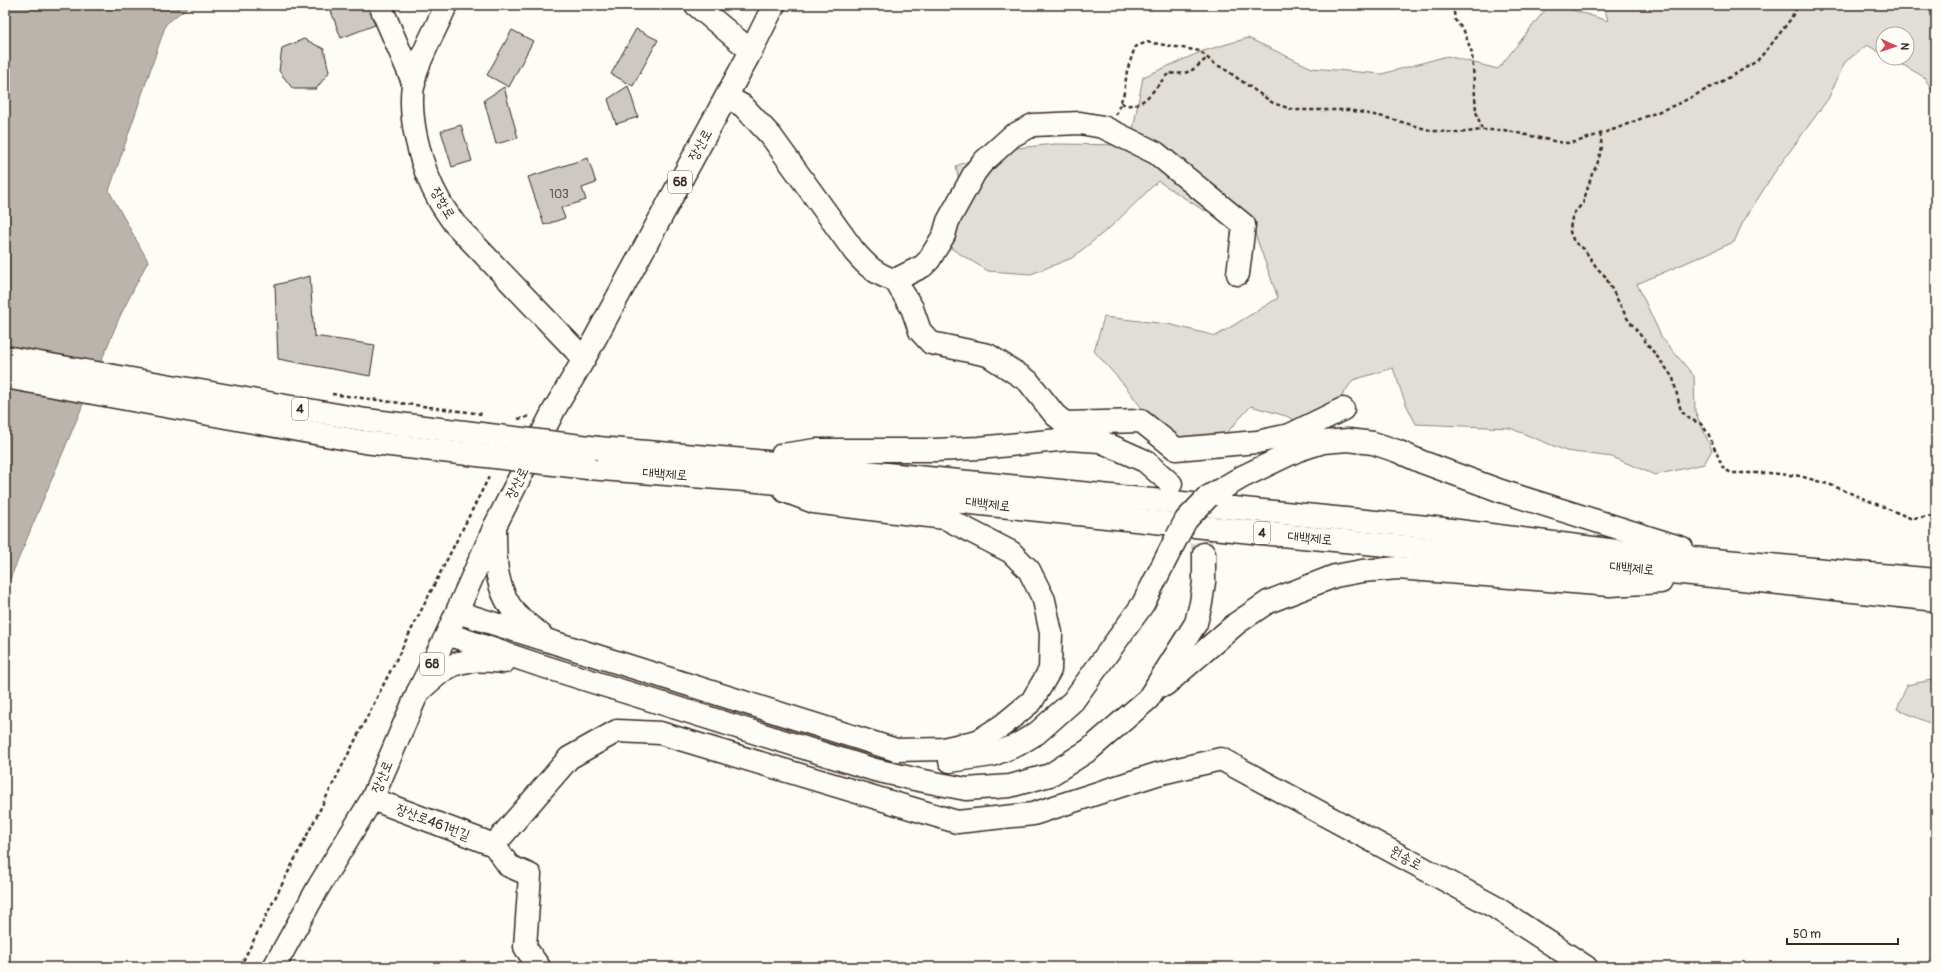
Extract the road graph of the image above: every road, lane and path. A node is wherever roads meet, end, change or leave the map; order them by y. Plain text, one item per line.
1 (380, 5) edge
2 (446, 5) edge
3 (696, 5) edge
4 (774, 5) edge
5 (1453, 5) edge
6 (1798, 5) edge
7 (752, 51) junction
8 (1207, 58) junction
9 (414, 84) junction
10 (727, 97) junction
11 (1482, 130) junction
12 (1600, 133) junction
13 (1238, 274) dead end
14 (894, 280) junction
15 (5, 357) edge
16 (584, 359) junction
17 (5, 377) edge
18 (1343, 409) dead end
19 (519, 419) dead end
20 (515, 426) dead end
21 (745, 460) junction
22 (494, 469) dead end
23 (758, 481) junction
24 (1171, 484) dead end
25 (1936, 516) edge
26 (495, 526) junction
27 (1204, 554) tunnel mouth
28 (1722, 569) junction
29 (1936, 580) edge
30 (1936, 600) edge
31 (456, 612) junction
32 (447, 634) junction
33 (548, 641) junction
34 (536, 664) junction
35 (418, 692) junction
36 (1148, 698) junction
37 (896, 750) junction
38 (372, 799) junction
39 (494, 845) junction
40 (240, 967) edge
41 (274, 967) edge
42 (539, 967) edge
43 (1586, 967) edge

1 - 9 main road
2 - 9 main road, 장항로
3 - 7 main road
4 - 7 main road, 장산로 / 68
5 - 11 path
6 - 12 path
7 - 10 main road, 장산로 / 68
8 - 8 path
8 - 11 path
9 - 16 main road, 장항로
10 - 14 main road
10 - 16 main road, 장산로 / 68
11 - 12 path
12 - 25 path
13 - 14 main road
14 - 18 main road
15 - 21 main road, 대백제로 / 4, bridge
16 - 26 main road, 장산로 / 68
17 - 23 main road, 대백제로 / 4, bridge
19 - 20 path
21 - 24 main road
21 - 28 main road, 대백제로
22 - 40 path
23 - 28 main road, 대백제로 / 4
23 - 37 main road
26 - 31 main road, 장산로 / 68
26 - 33 main road
27 - 36 main road
28 - 29 main road, 대백제로
28 - 30 main road, 대백제로 / 4
28 - 36 main road
28 - 37 main road, bridge
31 - 32 main road, 장산로 / 68
31 - 33 main road
32 - 34 main road
32 - 35 main road, 장산로 / 68
33 - 37 main road
34 - 35 main road
34 - 36 main road
35 - 38 main road, 장산로 / 68
38 - 39 main road, 장산로461번길
38 - 41 main road, 장산로 / 68
39 - 42 main road
39 - 43 main road, 원송로

